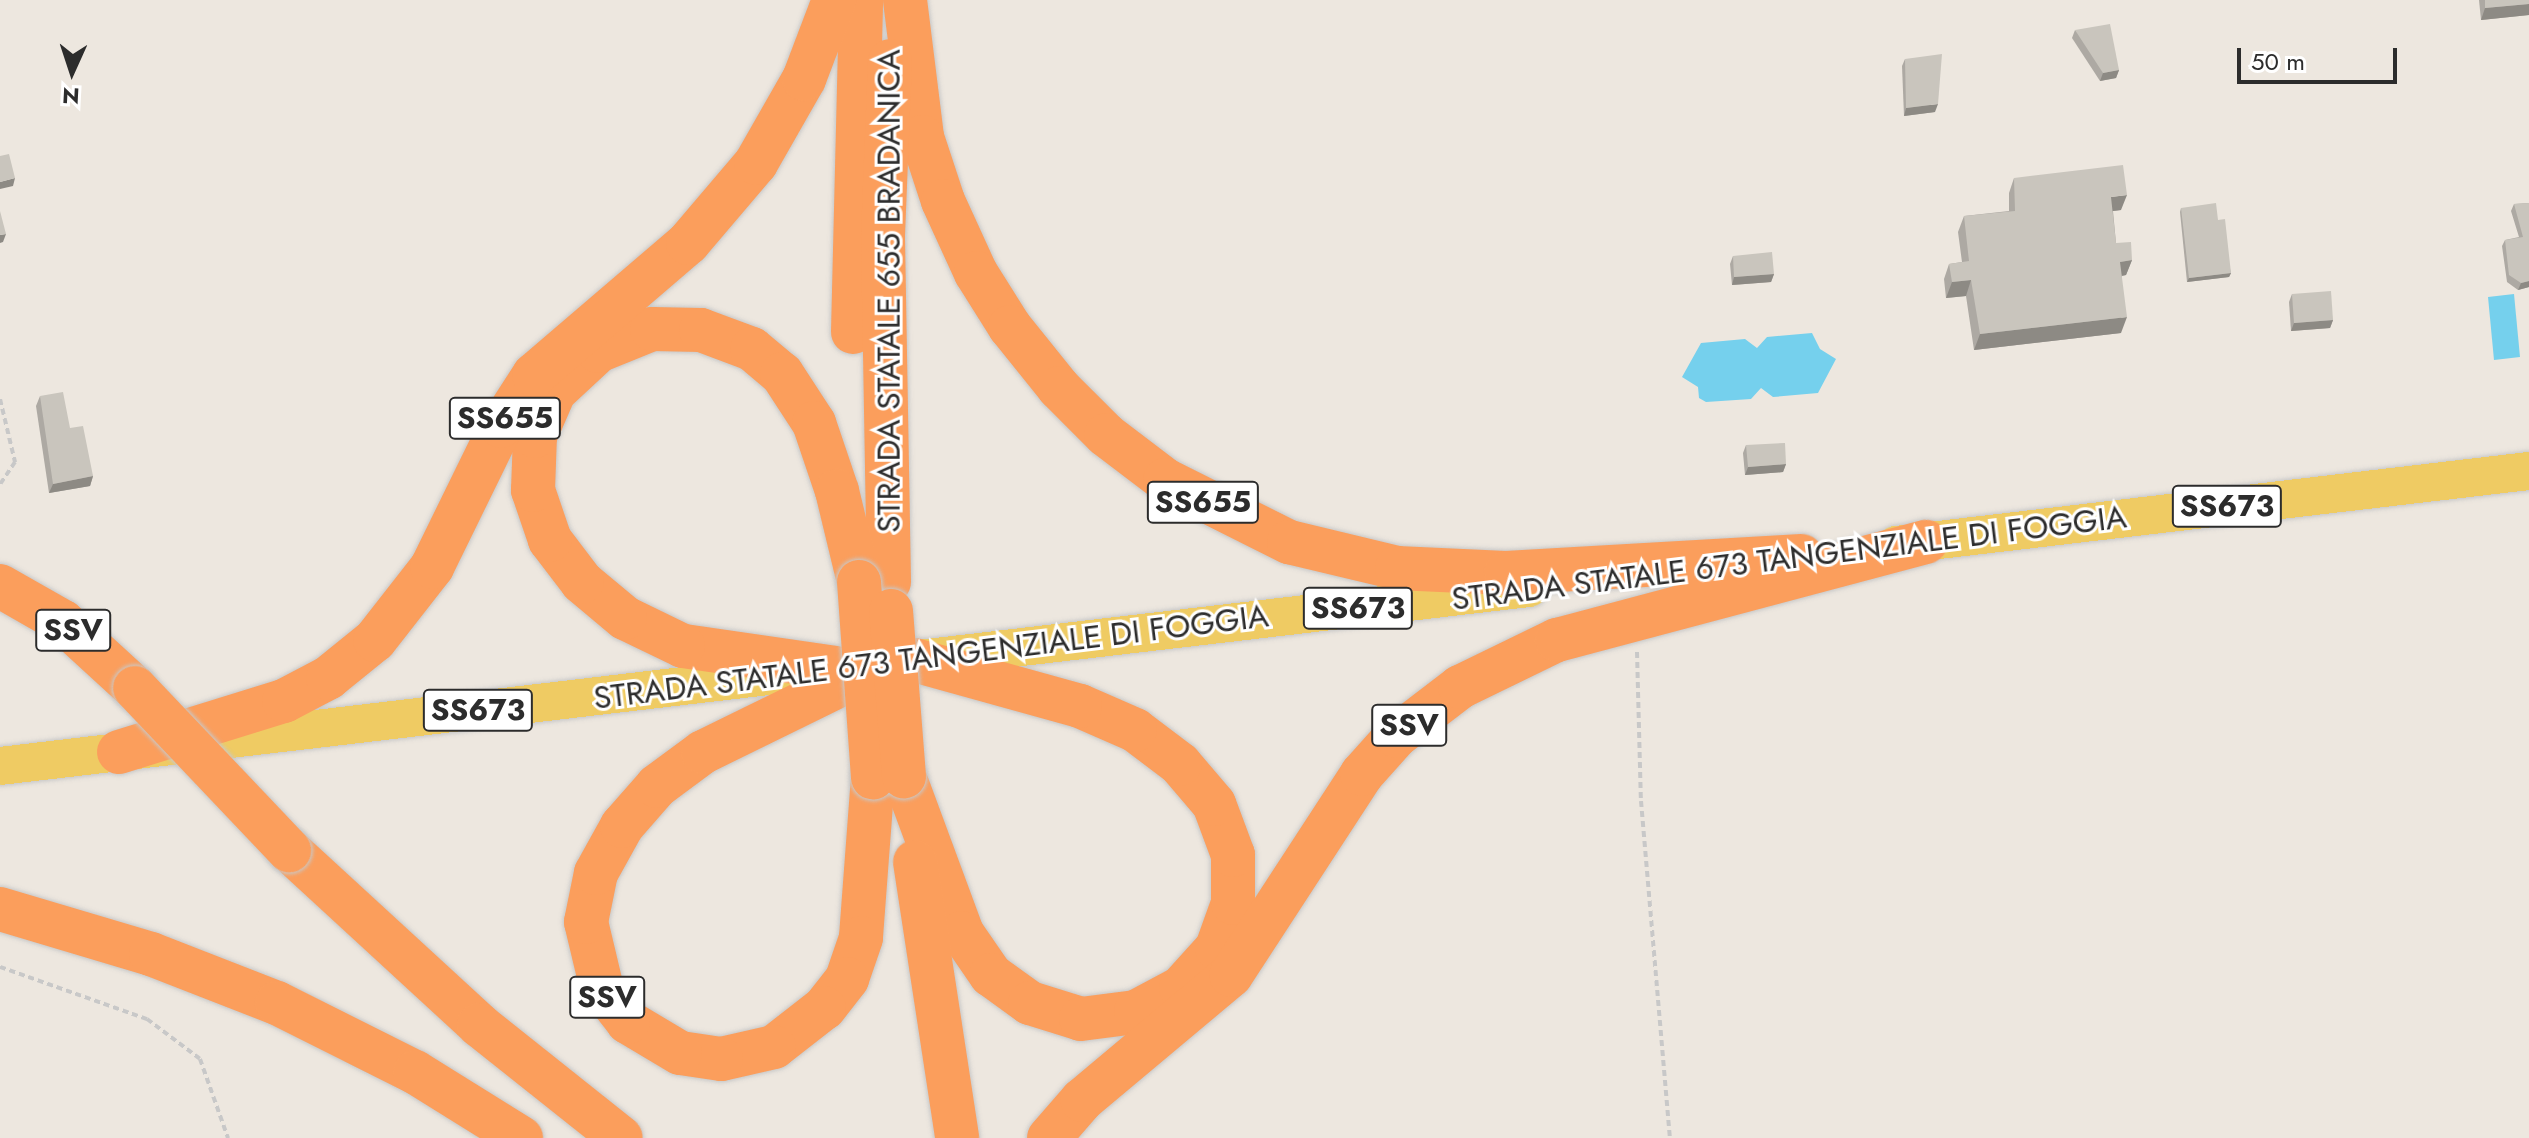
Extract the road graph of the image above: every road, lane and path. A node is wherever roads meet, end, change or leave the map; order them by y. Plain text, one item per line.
1 (834, 0) edge
2 (861, 0) edge
3 (892, 0) edge
4 (905, 0) edge
5 (0, 399) edge
6 (2529, 471) edge
7 (0, 484) edge
8 (1926, 542) junction
9 (1802, 556) junction
10 (874, 582) junction
11 (0, 586) edge
12 (1638, 618) junction
13 (899, 661) junction
14 (836, 668) junction
15 (119, 752) junction
16 (0, 766) edge
17 (888, 777) junction
18 (0, 909) edge
19 (0, 967) edge
20 (228, 1138) edge
21 (521, 1138) edge
22 (621, 1138) edge
23 (926, 1138) edge
24 (957, 1138) edge
25 (1049, 1138) edge
26 (1670, 1138) edge

1 - 15 highway, SS655
2 - 10 highway, STRADA STATALE 655 BRADANICA
3 - 10 highway, STRADA STATALE 655 BRADANICA
4 - 9 highway, SS655
5 - 7 path
6 - 8 main road, STRADA STATALE 673 TANGENZIALE DI FOGGIA / SS673
8 - 9 main road, STRADA STATALE 673 TANGENZIALE DI FOGGIA / SS673
8 - 12 highway, SSV
9 - 13 main road, STRADA STATALE 673 TANGENZIALE DI FOGGIA / SS673
10 - 14 highway, SS655
10 - 17 highway, SSV, bridge
11 - 22 highway, SSV, bridge
12 - 25 highway, SSV
12 - 26 path
13 - 14 main road, STRADA STATALE 673 TANGENZIALE DI FOGGIA / SS673
13 - 17 highway, SSV
13 - 17 highway, SSV
14 - 15 main road, STRADA STATALE 673 TANGENZIALE DI FOGGIA / SS673
15 - 16 main road, STRADA STATALE 673 TANGENZIALE DI FOGGIA / SS673
17 - 23 highway, SSV
17 - 24 highway, SSV
18 - 21 highway
19 - 20 path

